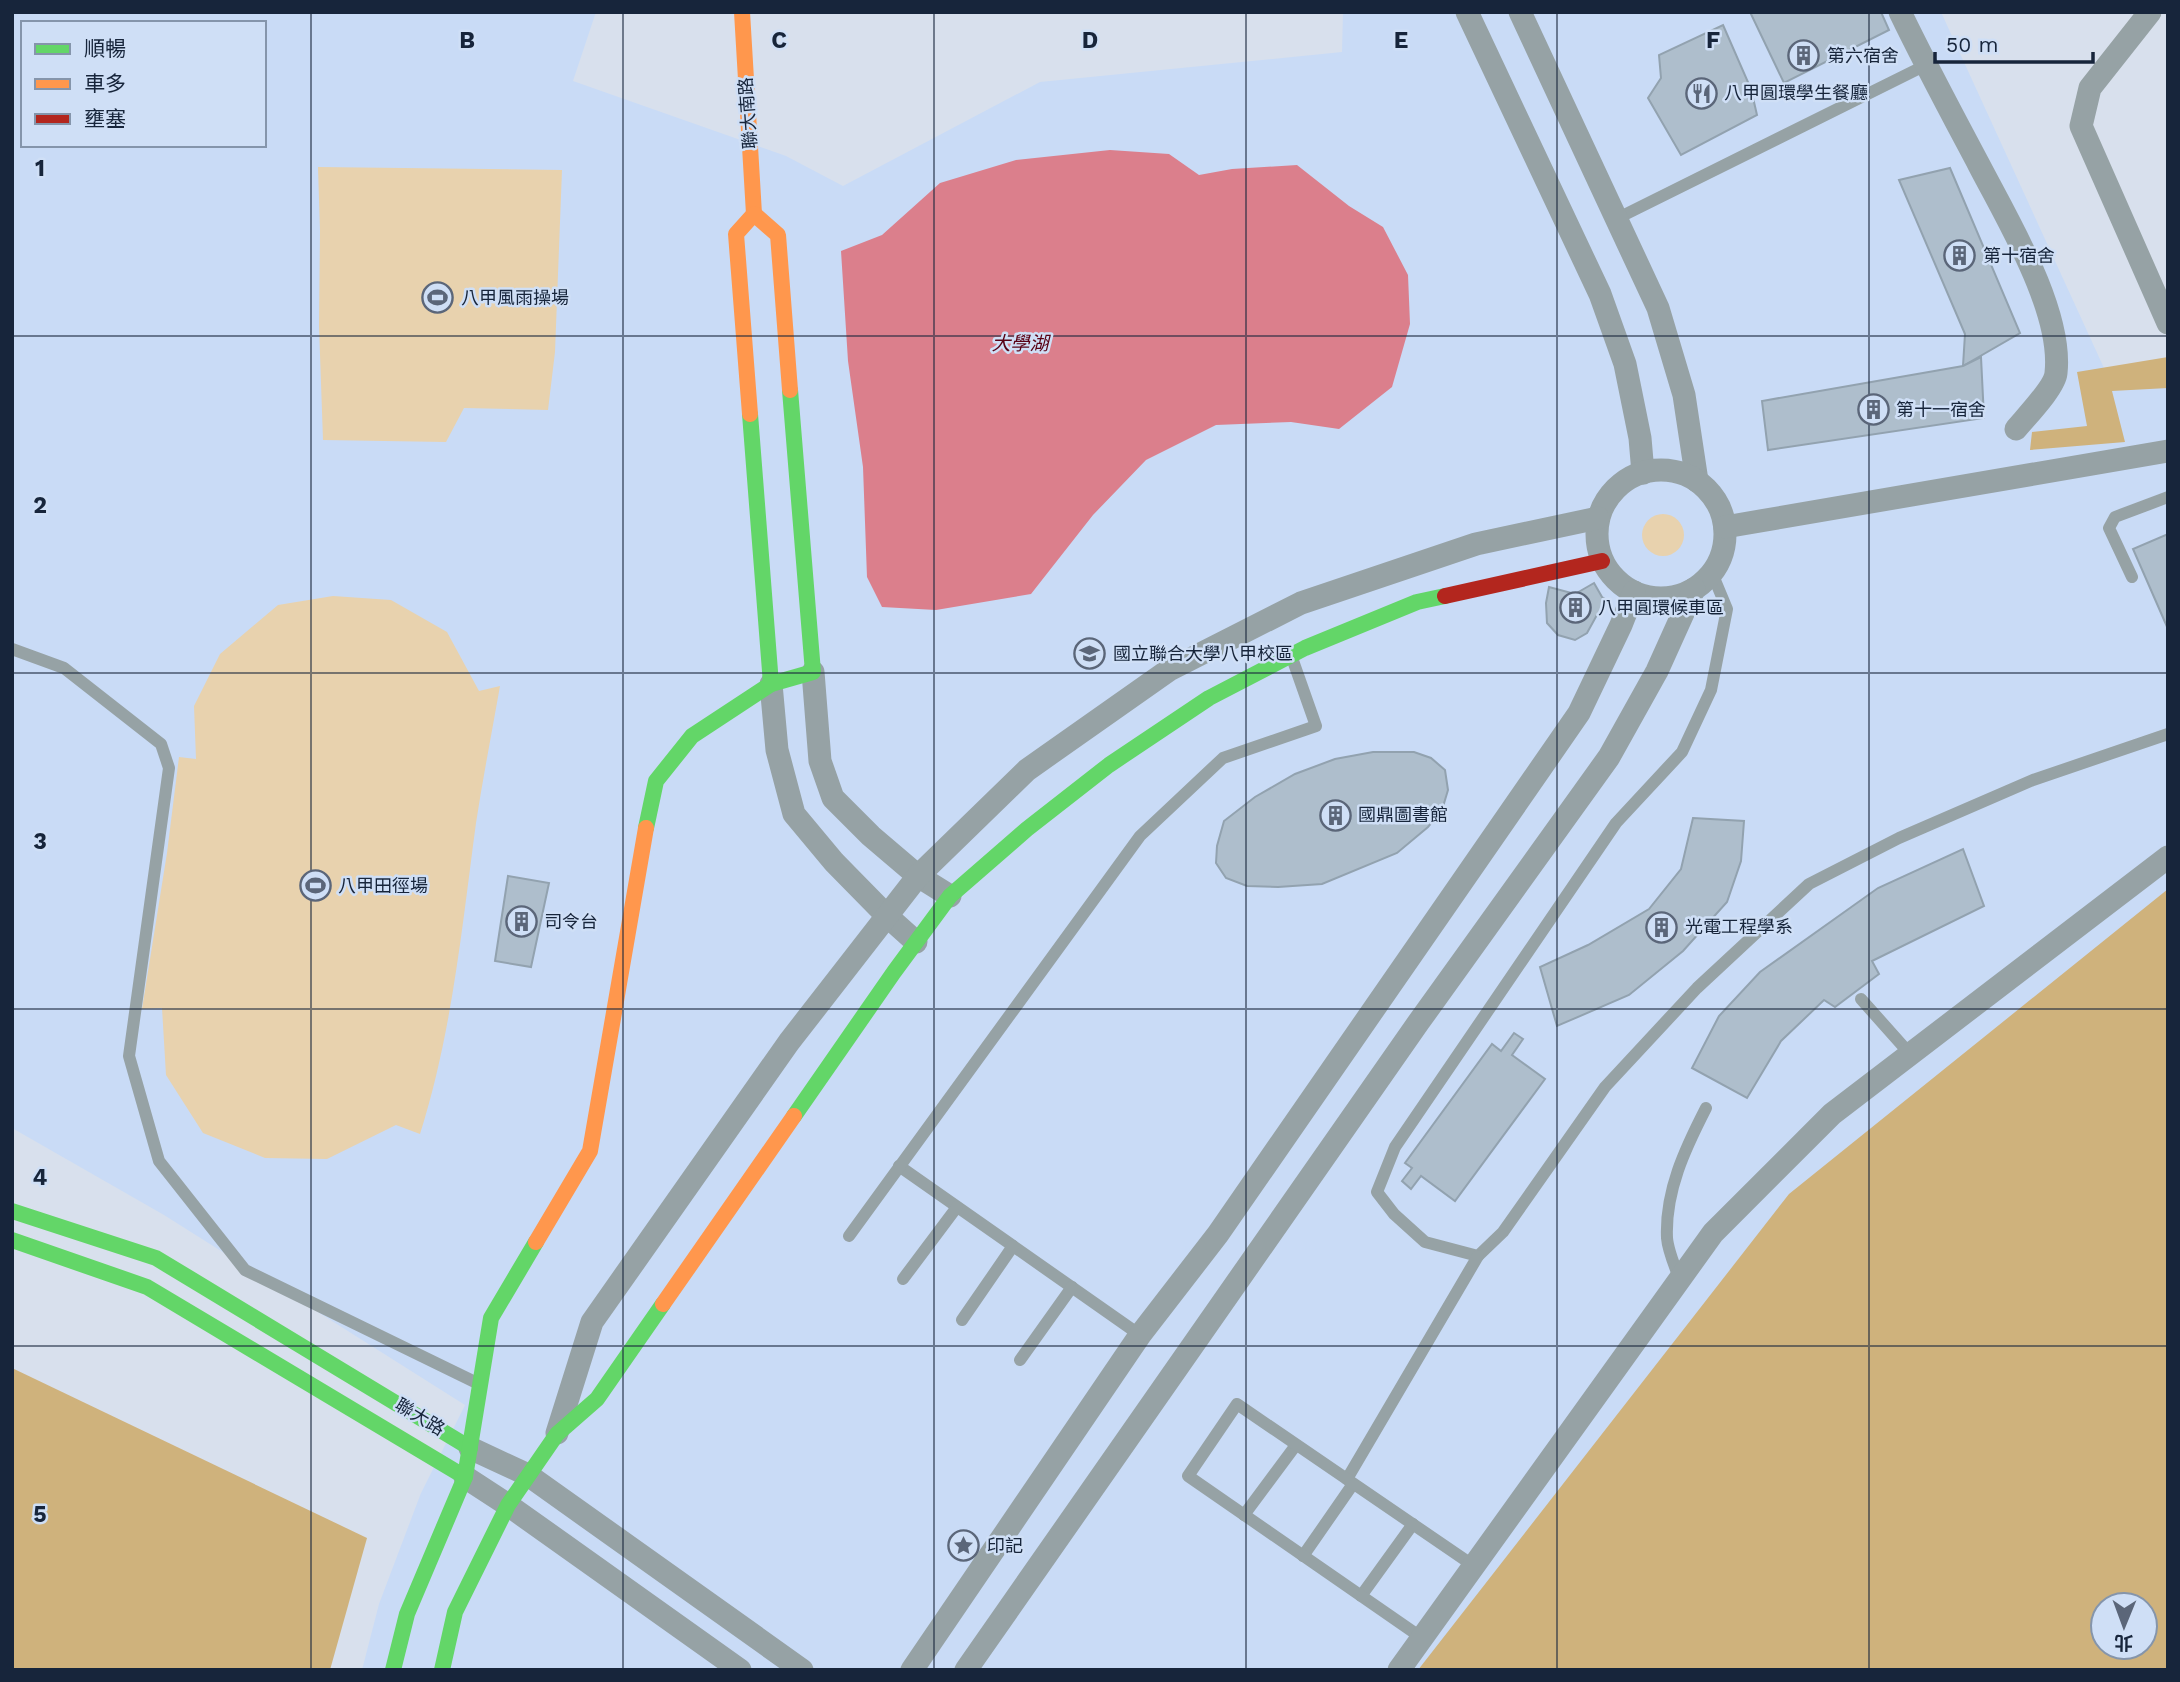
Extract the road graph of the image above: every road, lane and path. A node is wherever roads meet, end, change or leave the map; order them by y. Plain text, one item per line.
1 (741, 12) edge
2 (1467, 12) edge
3 (1520, 12) edge
4 (1900, 12) edge
5 (2150, 12) edge
6 (1926, 65) junction
7 (754, 214) junction
8 (1616, 219) junction
9 (2168, 323) edge
10 (2016, 429) dead end
11 (2168, 452) edge
12 (1643, 472) junction
13 (1697, 481) junction
14 (2168, 497) edge
15 (1598, 518) junction
16 (1725, 527) junction
17 (1602, 561) junction
18 (1712, 573) junction
19 (2132, 577) dead end
20 (1694, 589) junction
21 (1634, 592) junction
22 (12, 649) edge
23 (1291, 655) junction
24 (813, 672) junction
25 (771, 684) junction
26 (2168, 734) edge
27 (2168, 857) edge
28 (918, 876) junction
29 (950, 896) junction
30 (887, 916) junction
31 (916, 942) junction
32 (1861, 999) dead end
33 (1910, 1054) junction
34 (1706, 1108) dead end
35 (899, 1166) junction
36 (957, 1207) junction
37 (12, 1211) edge
38 (849, 1236) dead end
39 (12, 1240) edge
40 (1013, 1246) junction
41 (1478, 1256) junction
42 (903, 1279) dead end
43 (1680, 1280) junction
44 (1072, 1287) junction
45 (962, 1320) dead end
46 (1140, 1335) junction
47 (1020, 1360) dead end
48 (479, 1384) junction
49 (557, 1434) junction
50 (1297, 1445) junction
51 (470, 1448) junction
52 (528, 1475) junction
53 (465, 1477) junction
54 (1350, 1481) junction
55 (508, 1505) junction
56 (1244, 1515) junction
57 (1413, 1524) junction
58 (1303, 1556) junction
59 (1474, 1566) junction
60 (1361, 1596) junction
61 (1422, 1638) junction
62 (393, 1670) edge
63 (442, 1670) edge
64 (740, 1670) edge
65 (802, 1670) edge
66 (912, 1670) edge
67 (966, 1670) edge
68 (1399, 1670) edge

1 - 7 street, 聯大南路
2 - 12 street
3 - 8 street
4 - 6 street
5 - 9 street
6 - 8 lane
6 - 10 street
7 - 24 street
7 - 25 street
8 - 13 street
11 - 16 street
12 - 13 street
12 - 15 street
13 - 16 street
14 - 19 lane
15 - 17 street
15 - 28 street
16 - 18 street
17 - 21 street
17 - 23 street
18 - 20 street
18 - 41 lane
20 - 21 street
20 - 67 street
21 - 46 street
22 - 48 lane
23 - 29 street
23 - 35 lane
24 - 25 street
24 - 28 street
25 - 30 street
25 - 48 street
26 - 41 lane
27 - 33 street
28 - 29 street
28 - 30 street
29 - 31 street
30 - 31 street
30 - 49 street
31 - 49 street
32 - 33 lane
33 - 43 street
34 - 43 lane
35 - 36 lane
35 - 38 lane
36 - 40 lane
36 - 42 lane
37 - 51 street, 聯大路
39 - 53 street, 聯大路
40 - 44 lane
40 - 45 lane
41 - 54 lane
43 - 59 street
44 - 46 lane
44 - 47 lane
46 - 66 street
48 - 51 street
49 - 52 street
50 - 54 lane
50 - 56 lane
50 - 56 lane
51 - 52 street, 聯大路
51 - 53 street
52 - 55 street
52 - 65 street, 聯大路
53 - 55 street, 聯大路
53 - 62 street
54 - 57 lane
54 - 58 lane
55 - 63 street
55 - 64 street, 聯大路
56 - 58 lane
57 - 59 lane
57 - 60 lane
58 - 60 lane
59 - 61 street
60 - 61 lane
61 - 68 street

